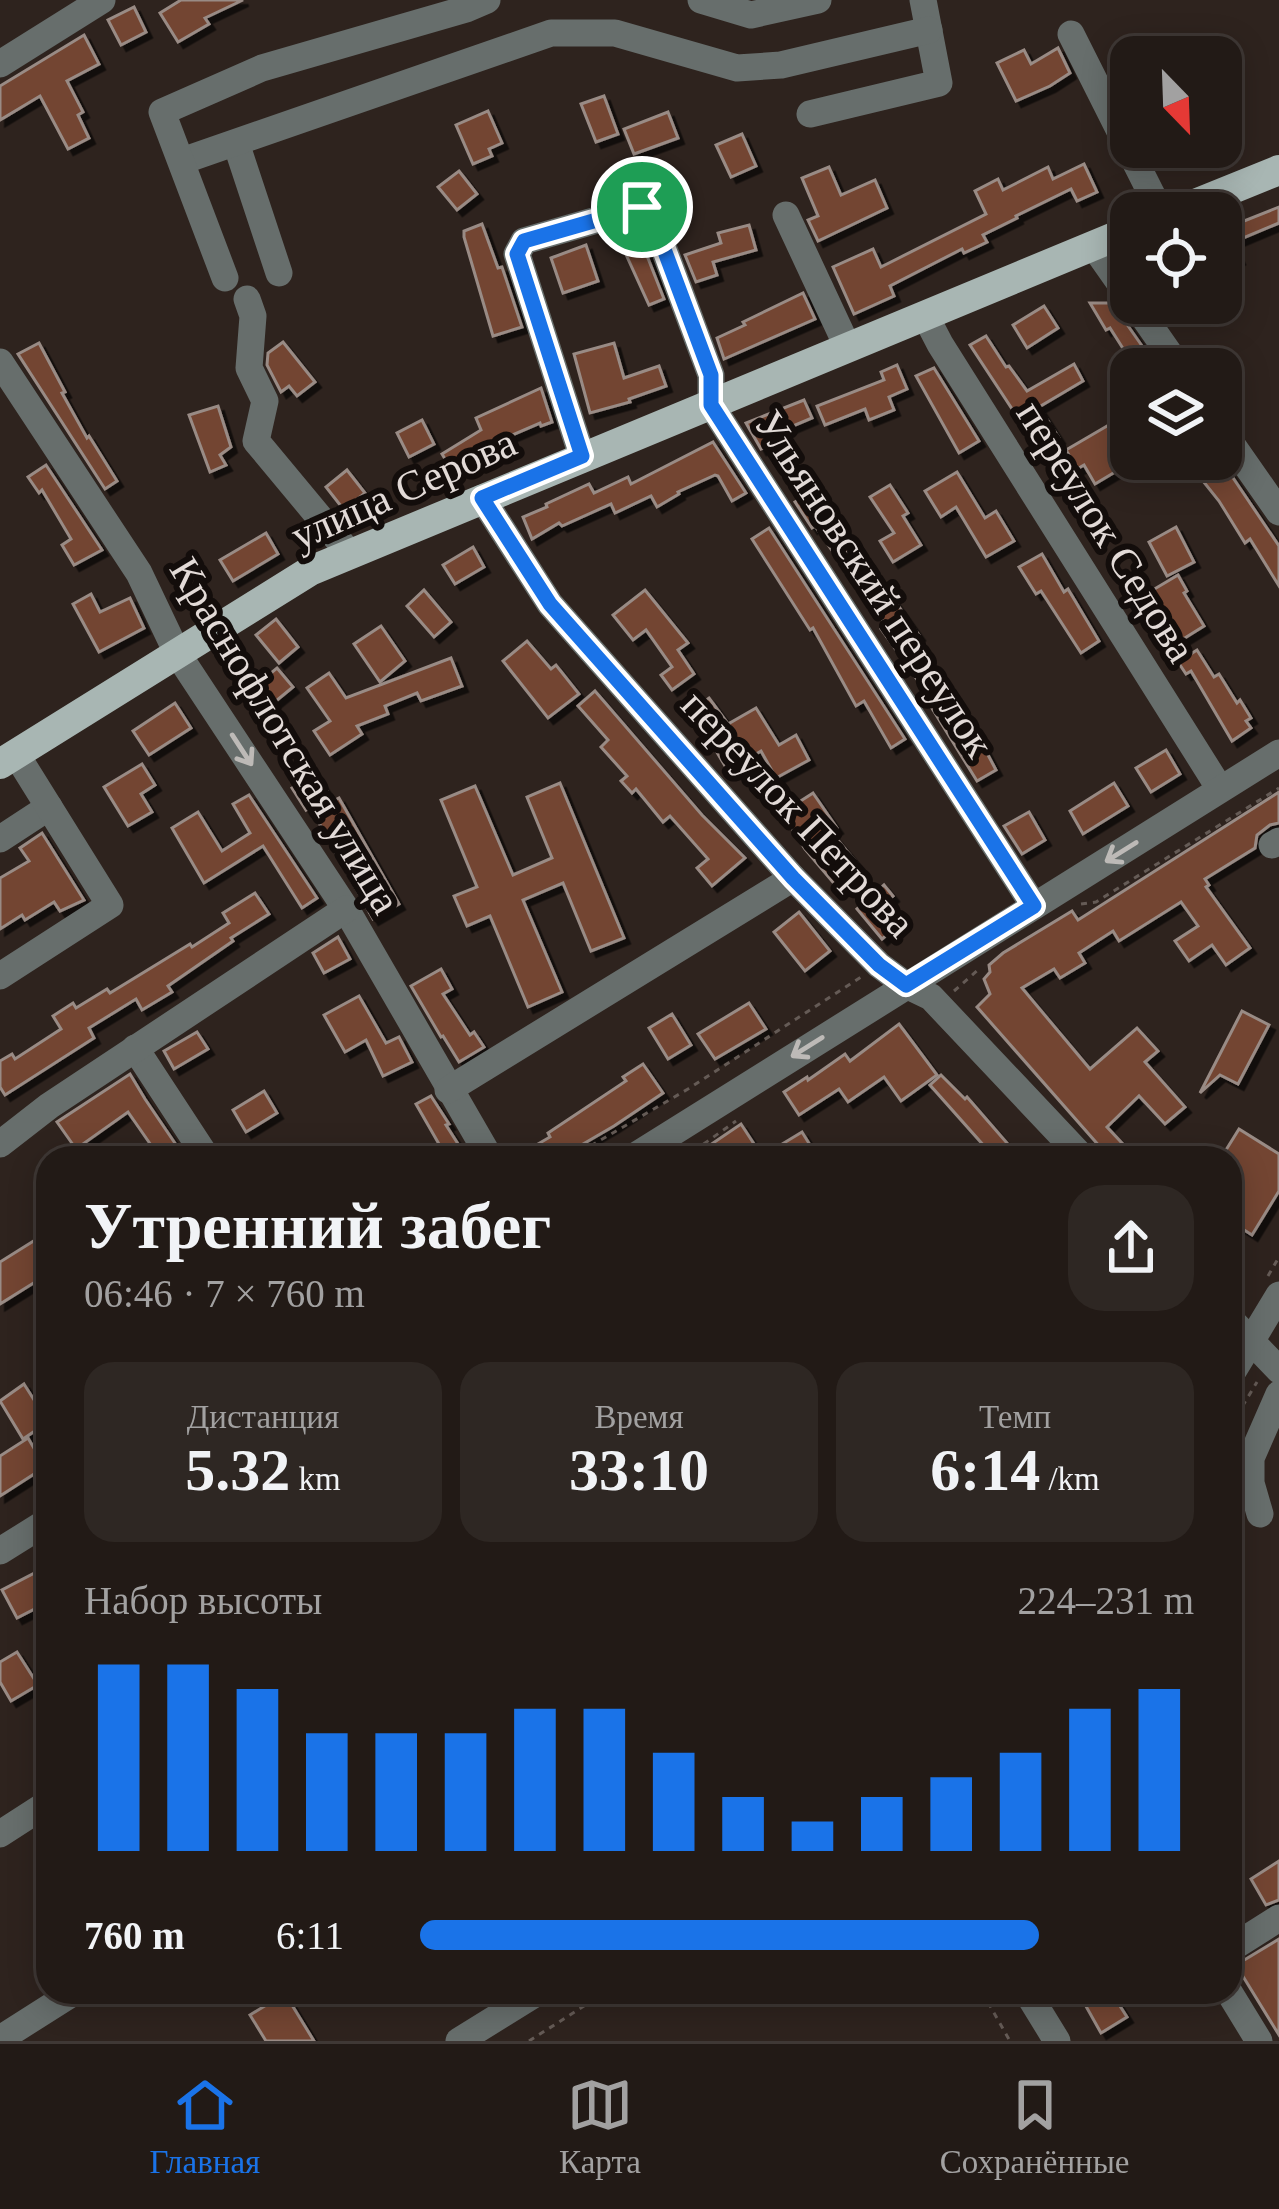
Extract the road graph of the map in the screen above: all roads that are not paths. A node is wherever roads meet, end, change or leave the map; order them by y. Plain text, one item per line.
1 (102, 0) edge
2 (487, 0) edge
3 (701, 0) edge
4 (818, 0) edge
5 (923, 0) edge
6 (929, 30) junction
7 (1071, 34) dead end
8 (0, 64) edge
9 (810, 113) dead end
10 (236, 143) junction
11 (182, 161) junction
12 (1279, 170) edge
13 (1150, 192) edge
14 (1225, 192) edge
15 (786, 215) dead end
16 (1110, 239) edge
17 (1094, 245) junction
18 (1110, 269) edge
19 (279, 273) dead end
20 (225, 278) dead end
21 (247, 299) dead end
22 (926, 317) junction
23 (848, 348) junction
24 (0, 362) edge
25 (711, 405) junction
26 (582, 456) junction
27 (1242, 458) edge
28 (482, 498) junction
29 (1279, 512) edge
30 (350, 554) junction
31 (177, 652) junction
32 (1279, 753) edge
33 (8, 759) edge
34 (1220, 789) junction
35 (50, 807) junction
36 (0, 839) edge
37 (793, 878) junction
38 (1034, 906) junction
39 (346, 909) junction
40 (0, 976) edge
41 (906, 985) junction
42 (135, 1048) junction
43 (448, 1090) junction
44 (0, 1144) edge
45 (199, 1146) edge
46 (483, 1146) edge
47 (651, 1146) edge
48 (1072, 1146) edge
49 (1279, 1295) edge
50 (1242, 1331) edge
51 (1267, 1357) edge
52 (1279, 1394) edge
53 (1260, 1514) dead end
54 (36, 1528) edge
55 (0, 1551) edge
56 (36, 1811) edge
57 (0, 1834) edge
58 (1279, 1918) edge
59 (1242, 1941) edge
60 (55, 2004) edge
61 (519, 2004) edge
62 (1038, 2004) edge
63 (1236, 2004) edge
64 (0, 2038) edge
65 (459, 2041) edge
66 (1058, 2041) edge
67 (1259, 2041) edge

1 - 8 street
2 - 11 street
3 - 4 street
5 - 6 street
6 - 9 street
6 - 10 street
7 - 13 street
10 - 11 street
10 - 19 street
11 - 20 street
12 - 14 main road
15 - 23 street
16 - 17 main road, улица Серова
17 - 18 street
17 - 22 main road, улица Серова
21 - 30 street
22 - 23 main road, улица Серова
22 - 34 street, переулок Седова
23 - 25 main road, улица Серова
24 - 31 street, Краснофлотская улица
25 - 26 main road, улица Серова
25 - 26 street, Ульяновский переулок
25 - 38 street, Ульяновский переулок
26 - 28 main road, улица Серова
27 - 29 street
28 - 30 main road, улица Серова
28 - 37 street, переулок Петрова
30 - 31 main road, улица Серова
31 - 33 main road, улица Серова
31 -> 39 street, Краснофлотская улица
32 - 34 street
33 - 35 street
34 -> 38 street
35 - 36 street
35 - 40 street
37 - 41 street, переулок Петрова
37 - 43 street
38 - 41 street
39 - 42 street
39 - 43 street, Краснофлотская улица
41 -> 47 street
41 - 48 street, переулок Петрова
42 - 44 street
42 - 45 street
43 - 46 street, Краснофлотская улица
49 - 51 street
50 - 51 street
52 - 53 street
54 - 55 street
56 - 57 street
58 - 59 street
60 - 64 street
61 - 65 street
62 - 66 street
63 - 67 street

